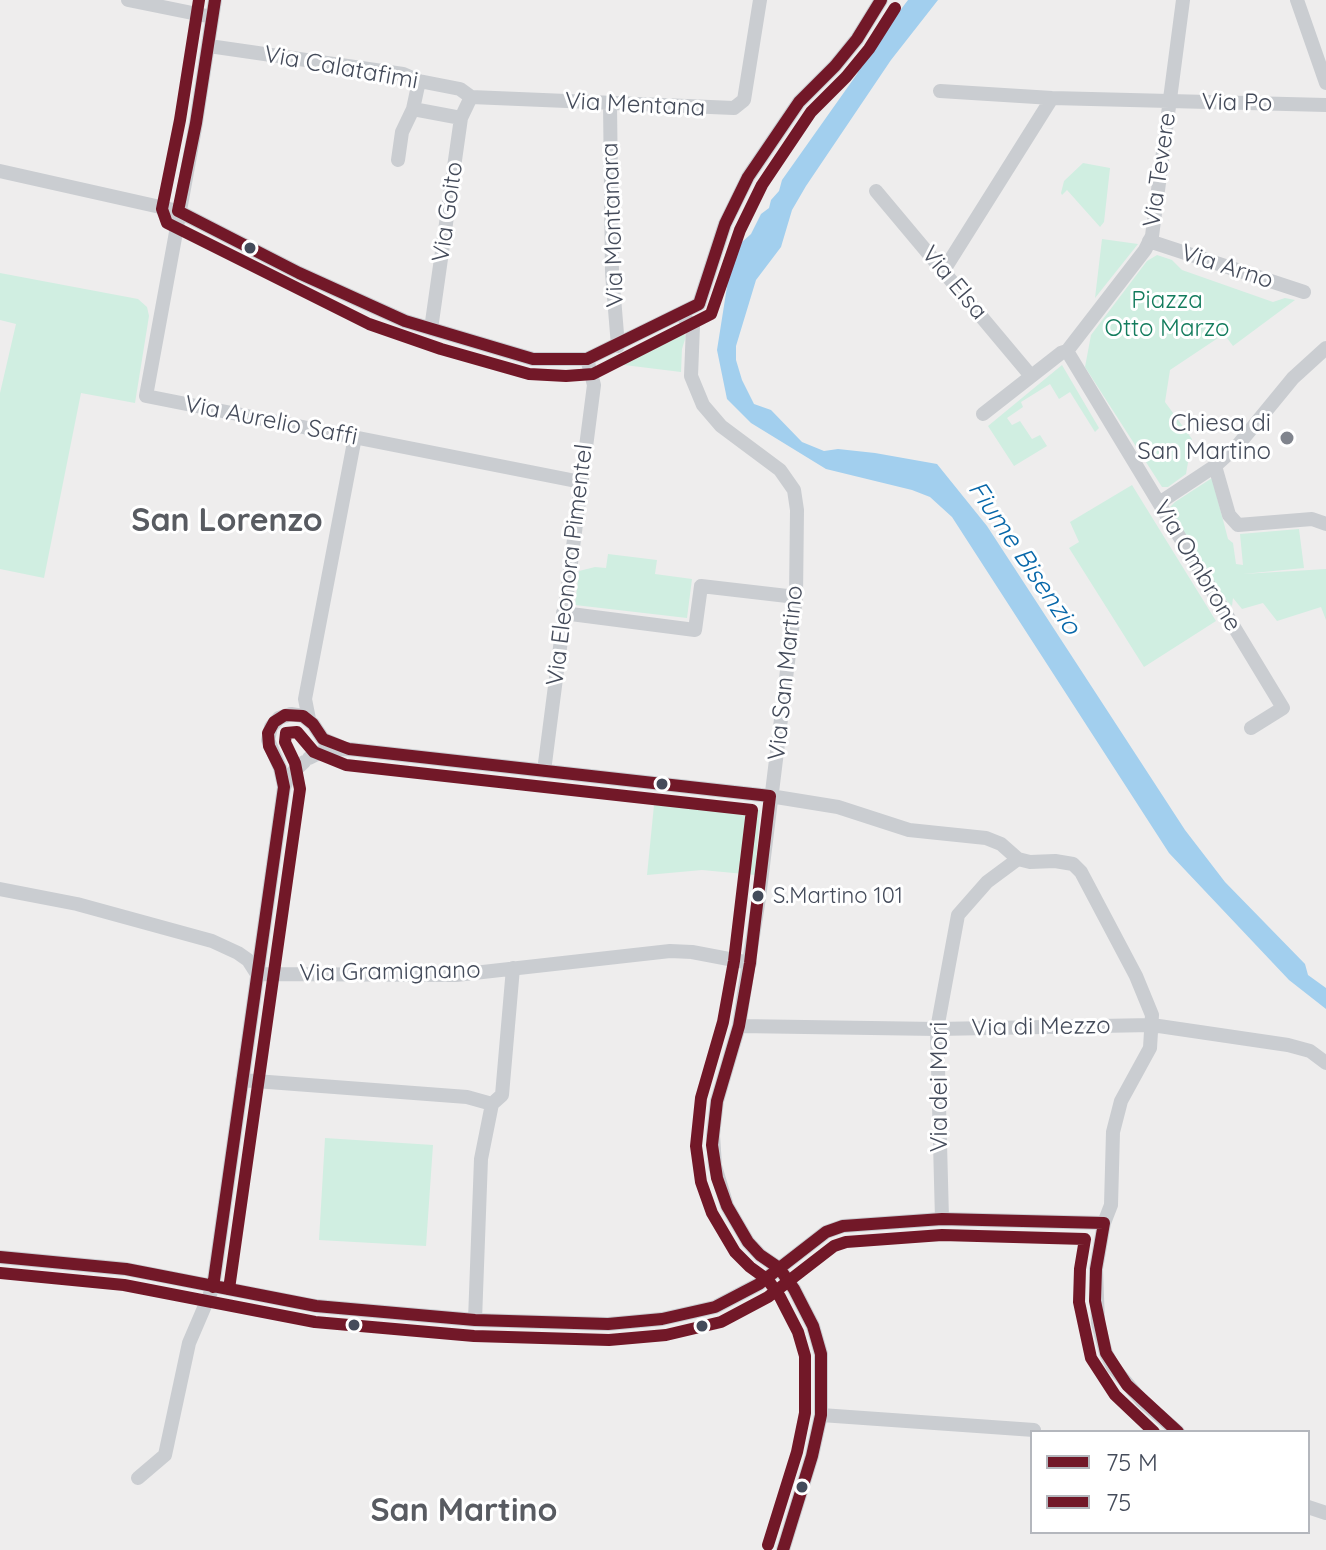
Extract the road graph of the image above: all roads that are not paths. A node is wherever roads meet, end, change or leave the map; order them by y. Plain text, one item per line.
1 (128, 0) edge
2 (215, 0) edge
3 (760, 0) edge
4 (881, 0) edge
5 (1183, 0) edge
6 (1297, 0) edge
7 (212, 17) junction
8 (209, 46) junction
9 (419, 81) junction
10 (1326, 83) edge
11 (940, 91) dead end
12 (471, 97) junction
13 (1052, 98) junction
14 (1169, 101) junction
15 (610, 103) junction
16 (1326, 105) edge
17 (413, 109) junction
18 (461, 118) junction
19 (398, 160) dead end
20 (0, 171) edge
21 (876, 191) dead end
22 (178, 211) junction
23 (1149, 241) junction
24 (944, 270) junction
25 (1304, 292) dead end
26 (681, 315) junction
27 (431, 329) junction
28 (618, 346) junction
29 (1326, 348) edge
30 (1067, 351) junction
31 (587, 359) junction
32 (1031, 376) junction
33 (983, 414) dead end
34 (355, 437) junction
35 (1215, 466) junction
36 (581, 482) junction
37 (1159, 503) junction
38 (1326, 524) edge
39 (796, 597) junction
40 (563, 613) junction
41 (305, 699) junction
42 (291, 714) junction
43 (312, 724) junction
44 (1251, 728) dead end
45 (349, 749) junction
46 (275, 757) junction
47 (307, 760) junction
48 (544, 771) junction
49 (284, 787) junction
50 (770, 796) junction
51 (1018, 859) junction
52 (0, 889) edge
53 (750, 963) junction
54 (513, 968) junction
55 (257, 974) junction
56 (1152, 1025) junction
57 (739, 1026) junction
58 (937, 1029) junction
59 (1326, 1063) edge
60 (242, 1080) junction
61 (492, 1104) junction
62 (942, 1219) junction
63 (1104, 1223) junction
64 (760, 1255) junction
65 (0, 1257) edge
66 (779, 1268) junction
67 (761, 1282) junction
68 (213, 1287) junction
69 (475, 1320) junction
70 (821, 1415) junction
71 (1034, 1430) dead end
72 (1176, 1430) edge
73 (138, 1478) dead end
74 (783, 1550) edge

1 - 7 street
2 - 7 street
3 - 15 street, Via Mentana
4 - 26 street
5 - 14 street, Via Tevere
6 - 10 street
7 - 8 street
8 - 9 street, Via Calatafimi
8 - 22 street
9 - 12 street, Via Calatafimi
9 - 17 street
11 - 13 street, Via Po
12 - 15 street, Via Mentana
12 - 18 street, Via Goito
13 - 14 street, Via Po
13 - 24 street
14 - 16 street, Via Po
14 - 23 street, Via Tevere
15 - 28 street, Via Montanara
17 - 18 street
17 - 19 street
18 - 27 street, Via Goito
20 - 22 street
21 - 24 street, Via Elsa
22 - 27 street
22 - 34 street, Via Aurelio Saffi
23 - 25 street, Via Arno
23 - 30 street, Via Tevere
24 - 32 street, Via Elsa
26 - 28 street
26 - 39 street, Via San Martino
27 - 31 street
28 - 31 street
29 - 35 street
30 - 32 street, Via Tevere
30 - 37 street, Via Ombrone
31 - 36 street, Via Eleonora Pimentel
32 - 33 street, Via Tevere
34 - 36 street, Via Aurelio Saffi
34 - 41 street
35 - 37 street
35 - 38 street
36 - 40 street, Via Eleonora Pimentel
37 - 44 street, Via Ombrone
39 - 40 street
39 - 50 street, Via San Martino
40 - 48 street, Via Eleonora Pimentel
41 - 42 street
41 - 43 street
42 - 43 street
42 - 46 street
43 - 45 street
43 - 47 street
45 - 47 street
45 - 48 street
46 - 47 street
46 - 49 street
47 - 49 street
48 - 50 street
49 - 55 street
50 - 51 street
50 - 53 street, Via San Martino
51 - 56 street
51 - 58 street, Via dei Mori
52 - 55 street
53 - 54 street, Via Gramignano
53 - 57 street, Via San Martino
54 - 55 street, Via Gramignano
54 - 61 street
55 - 60 street
56 - 58 street, Via di Mezzo
56 - 59 street, Via di Mezzo
56 - 63 street
57 - 58 street, Via di Mezzo
57 - 64 street, Via San Martino
58 - 62 street, Via dei Mori
60 - 61 street
60 - 68 street
61 - 69 street
62 - 63 street
62 - 66 street
63 - 72 street
64 - 66 street, Via San Martino
64 - 67 street
65 - 68 street
66 - 67 street
66 - 70 street, Via San Martino
67 - 69 street
68 - 69 street
68 - 73 street
70 - 71 street
70 - 74 street, Via San Martino

